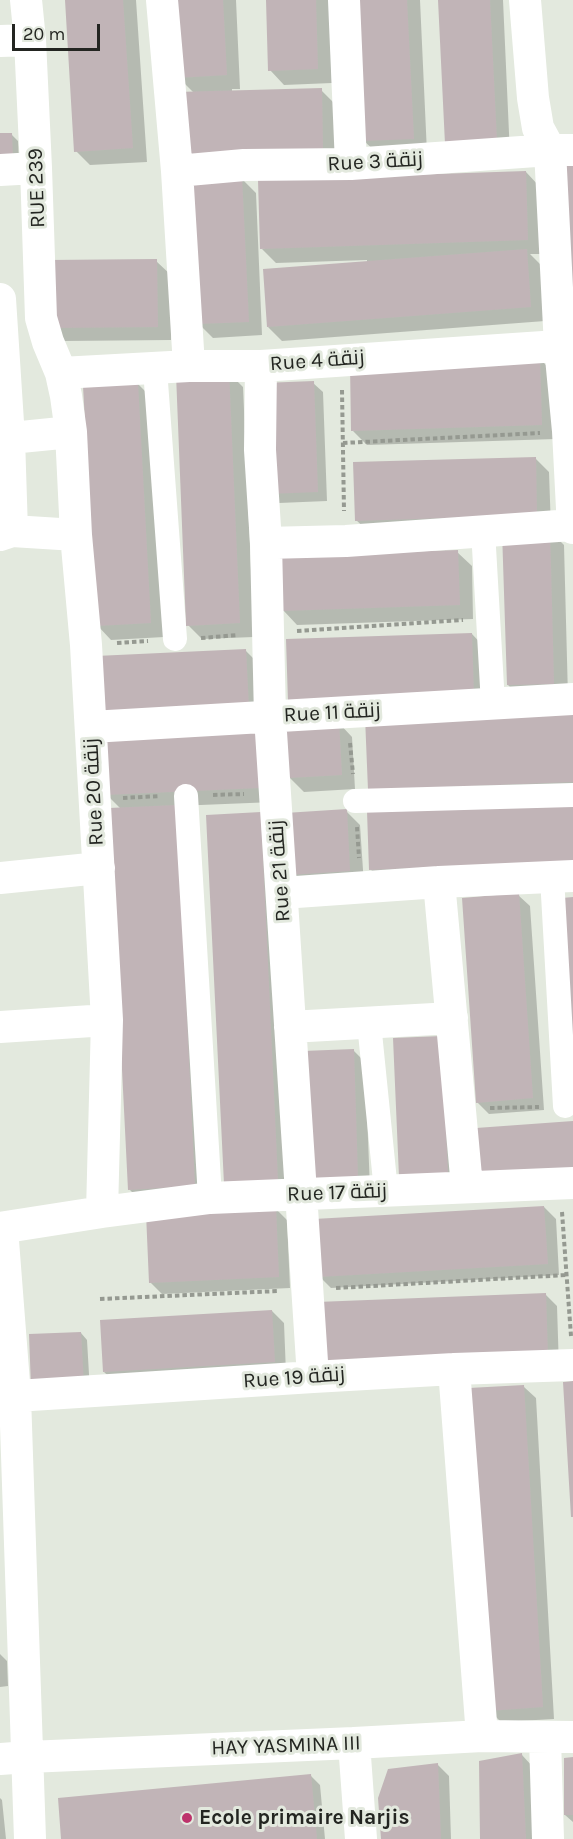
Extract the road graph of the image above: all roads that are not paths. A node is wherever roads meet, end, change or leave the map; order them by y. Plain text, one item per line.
1 (26, 0) edge
2 (162, 0) edge
3 (344, 0) edge
4 (525, 0) edge
5 (15, 41) edge
6 (562, 150) edge
7 (351, 164) junction
8 (36, 168) junction
9 (0, 170) edge
10 (177, 171) junction
11 (40, 297) junction
12 (0, 299) edge
13 (566, 346) edge
14 (189, 366) junction
15 (261, 366) junction
16 (155, 369) junction
17 (62, 373) junction
18 (71, 432) junction
19 (5, 439) edge
20 (573, 527) edge
21 (483, 530) junction
22 (6, 533) edge
23 (76, 535) junction
24 (266, 543) junction
25 (175, 639) dead end
26 (573, 699) edge
27 (493, 704) junction
28 (270, 717) junction
29 (91, 727) junction
30 (573, 795) edge
31 (186, 796) dead end
32 (355, 801) dead end
33 (99, 868) junction
34 (563, 877) edge
35 (0, 878) edge
36 (439, 882) junction
37 (282, 893) junction
38 (452, 1018) junction
39 (107, 1020) junction
40 (369, 1023) junction
41 (0, 1027) edge
42 (290, 1027) junction
43 (565, 1106) road end
44 (567, 1183) edge
45 (467, 1187) junction
46 (386, 1191) junction
47 (301, 1194) junction
48 (210, 1198) junction
49 (102, 1212) junction
50 (1, 1228) edge
51 (572, 1354) edge
52 (454, 1369) junction
53 (313, 1377) junction
54 (7, 1397) edge
55 (482, 1736) junction
56 (559, 1737) edge
57 (354, 1743) junction
58 (14, 1758) edge
59 (30, 1839) edge
60 (361, 1839) edge
61 (548, 1839) edge

1 - 5 street, RUE 239
2 - 10 street
3 - 7 street
4 - 6 street
5 - 8 street, RUE 239
6 - 7 street, Rue 3 زنقة
6 - 13 street
7 - 10 street, Rue 3 زنقة
8 - 9 street
8 - 11 street, RUE 239
10 - 14 street
11 - 12 street
11 - 17 street, RUE 239
12 - 19 street
13 - 15 street, Rue 4 زنقة
13 - 20 street
14 - 15 street, Rue 4 زنقة
14 - 16 street, Rue 4 زنقة
15 - 24 street, Rue 21 زنقة
16 - 17 street, Rue 4 زنقة
16 - 25 street
17 - 18 street, Rue 20 زنقة
18 - 19 street
18 - 23 street, Rue 20 زنقة
19 - 22 street
20 - 21 street
21 - 24 street
21 - 27 street
22 - 23 street
23 - 29 street, Rue 20 زنقة
24 - 28 street, Rue 21 زنقة
26 - 27 street, Rue 11 زنقة
27 - 28 street, Rue 11 زنقة
28 - 29 street, Rue 11 زنقة
28 - 37 street, Rue 21 زنقة
29 - 33 street, Rue 20 زنقة
30 - 32 street
31 - 48 street
33 - 35 street
33 - 39 street, Rue 20 زنقة
34 - 36 street
34 - 43 street
36 - 37 street
36 - 38 street
37 - 42 street, Rue 21 زنقة
38 - 40 street
38 - 45 street
39 - 41 street
39 - 49 street, Rue 20 زنقة
40 - 42 street
40 - 46 street
42 - 47 street, Rue 21 زنقة
44 - 45 street, Rue 17 زنقة
45 - 46 street, Rue 17 زنقة
46 - 47 street, Rue 17 زنقة
47 - 48 street, Rue 17 زنقة
47 - 53 street, Rue 21 زنقة
48 - 49 street, Rue 17 زنقة
49 - 50 street
50 - 54 street
51 - 52 street, Rue 19 زنقة
52 - 53 street, Rue 19 زنقة
52 - 55 street
53 - 54 street, Rue 19 زنقة
54 - 58 street
55 - 56 street, HAY YASMINA III
55 - 57 street, HAY YASMINA III
56 - 61 street
57 - 58 street, HAY YASMINA III
57 - 60 street
58 - 59 street

